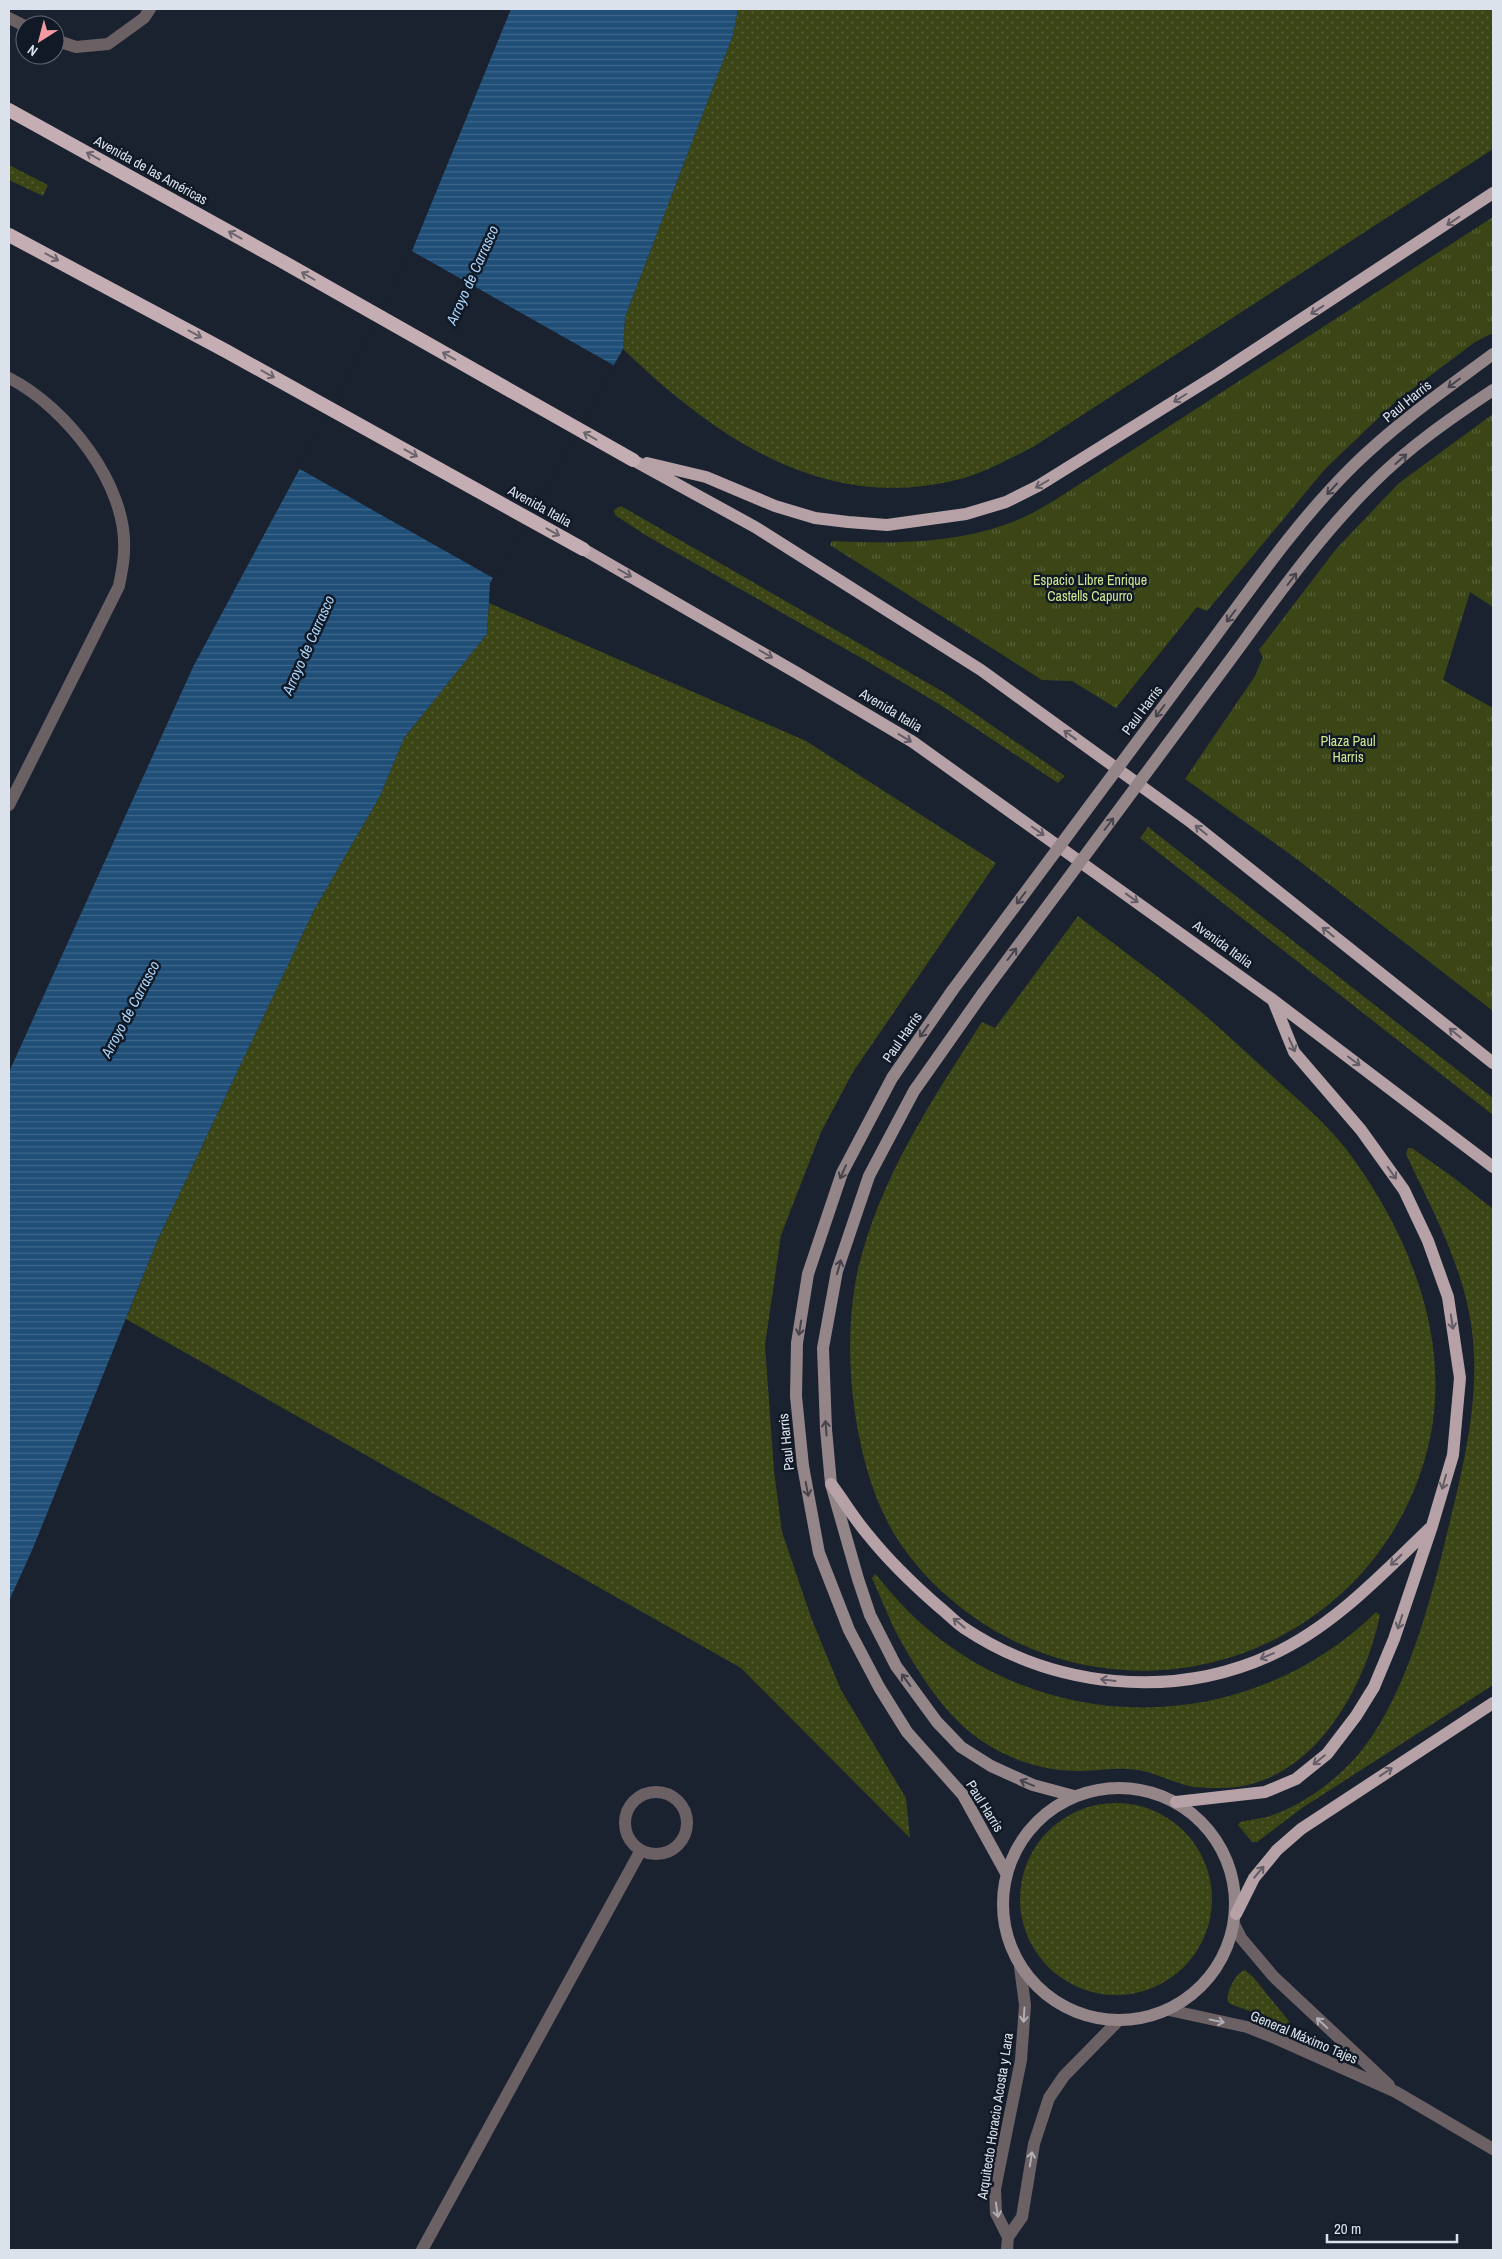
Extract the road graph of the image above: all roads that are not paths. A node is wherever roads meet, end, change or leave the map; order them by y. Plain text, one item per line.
1 (150, 9) edge
2 (65, 43) edge
3 (9, 110) edge
4 (1493, 194) edge
5 (9, 235) edge
6 (1493, 354) edge
7 (9, 378) edge
8 (1493, 390) edge
9 (632, 460) junction
10 (583, 549) joint
11 (9, 805) edge
12 (1273, 1000) junction
13 (1493, 1063) edge
14 (1493, 1167) edge
15 (831, 1484) junction
16 (1432, 1526) junction
17 (1493, 1703) edge
18 (1074, 1796) junction
19 (1176, 1802) junction
20 (641, 1850) junction
21 (1006, 1873) junction
22 (1235, 1920) junction
23 (1020, 1967) junction
24 (1170, 2010) junction
25 (1118, 2021) junction
26 (1396, 2092) junction
27 (1493, 2149) edge
28 (1008, 2237) junction
29 (422, 2250) edge
30 (1007, 2250) edge

1 - 2 street
9 -> 3 highway, Avenida de las Américas
4 -> 9 main road
5 -> 10 highway, Avenida Italia
6 -> 21 main road, Paul Harris, bridge
7 - 11 street
15 -> 8 main road, Paul Harris, bridge
13 -> 9 main road
10 -> 12 main road, Avenida Italia
12 -> 14 main road, Avenida Italia
12 -> 16 main road
16 -> 15 main road
18 -> 15 main road, Paul Harris
16 -> 19 main road
22 -> 17 main road
18 - 19 main road, Arquitecto Horacio Acosta y Lara
18 - 21 main road, Arquitecto Horacio Acosta y Lara
19 - 22 main road, Arquitecto Horacio Acosta y Lara
20 - 20 street
20 - 29 street
21 - 23 main road, Arquitecto Horacio Acosta y Lara
22 - 24 main road, Arquitecto Horacio Acosta y Lara
26 -> 22 street, General Máximo Tajes
23 - 25 main road, Arquitecto Horacio Acosta y Lara
23 -> 28 street, Arquitecto Horacio Acosta y Lara
24 - 25 main road, Arquitecto Horacio Acosta y Lara
24 -> 26 street, General Máximo Tajes
28 -> 25 street
26 - 27 street, General Máximo Tajes
28 - 30 street

